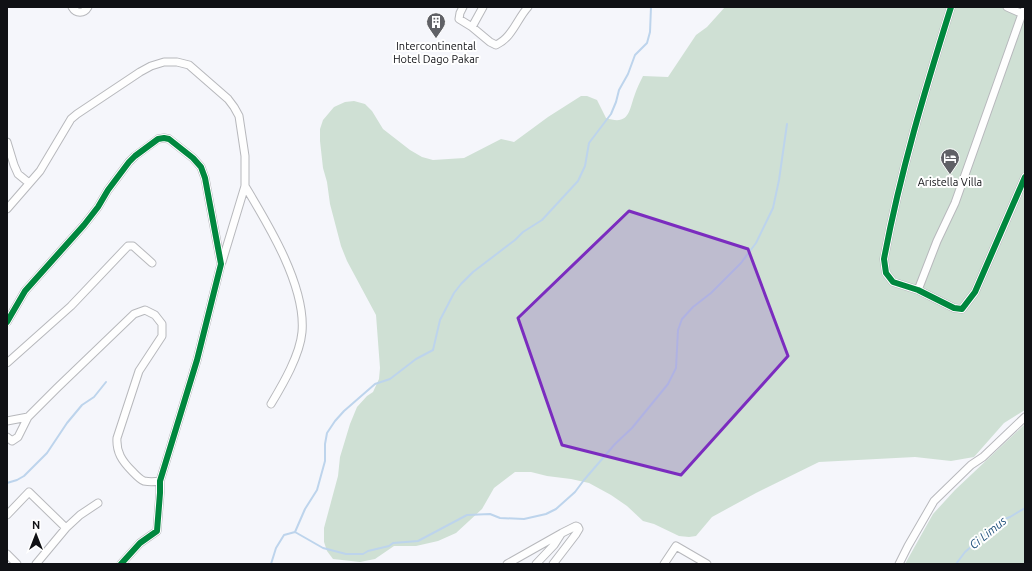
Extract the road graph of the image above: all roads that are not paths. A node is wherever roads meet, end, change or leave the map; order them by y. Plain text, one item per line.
1 (72, 7) edge
2 (88, 7) edge
3 (463, 7) edge
4 (483, 7) edge
5 (528, 7) edge
6 (951, 7) edge
7 (1006, 7) edge
8 (1024, 13) edge
9 (472, 27) junction
10 (7, 142) edge
11 (1025, 177) edge
12 (29, 183) junction
13 (245, 186) junction
14 (7, 209) edge
15 (152, 263) dead end
16 (222, 264) junction
17 (918, 290) junction
18 (7, 322) edge
19 (7, 363) edge
20 (271, 404) dead end
21 (28, 417) junction
22 (1025, 418) edge
23 (7, 421) edge
24 (7, 437) edge
25 (160, 481) junction
26 (98, 503) dead end
27 (7, 515) edge
28 (66, 528) junction
29 (562, 533) junction
30 (7, 554) edge
31 (17, 564) edge
32 (36, 564) edge
33 (121, 564) edge
34 (507, 564) edge
35 (536, 564) edge
36 (553, 564) edge
37 (664, 564) edge
38 (707, 564) edge
39 (899, 564) edge

1 - 2 street
3 - 9 street
4 - 9 street
5 - 9 street
6 - 17 street
7 - 8 street
8 - 17 street
10 - 12 street
11 - 17 street
12 - 13 street
12 - 14 street
13 - 16 street
13 - 20 street
15 - 19 street
16 - 18 street
16 - 25 street
21 - 23 street
21 - 24 street
21 - 25 street
22 - 39 street
25 - 33 street
26 - 28 street
27 - 28 street
28 - 32 street
29 - 34 street
29 - 35 street
29 - 36 street
30 - 31 street
37 - 38 street

